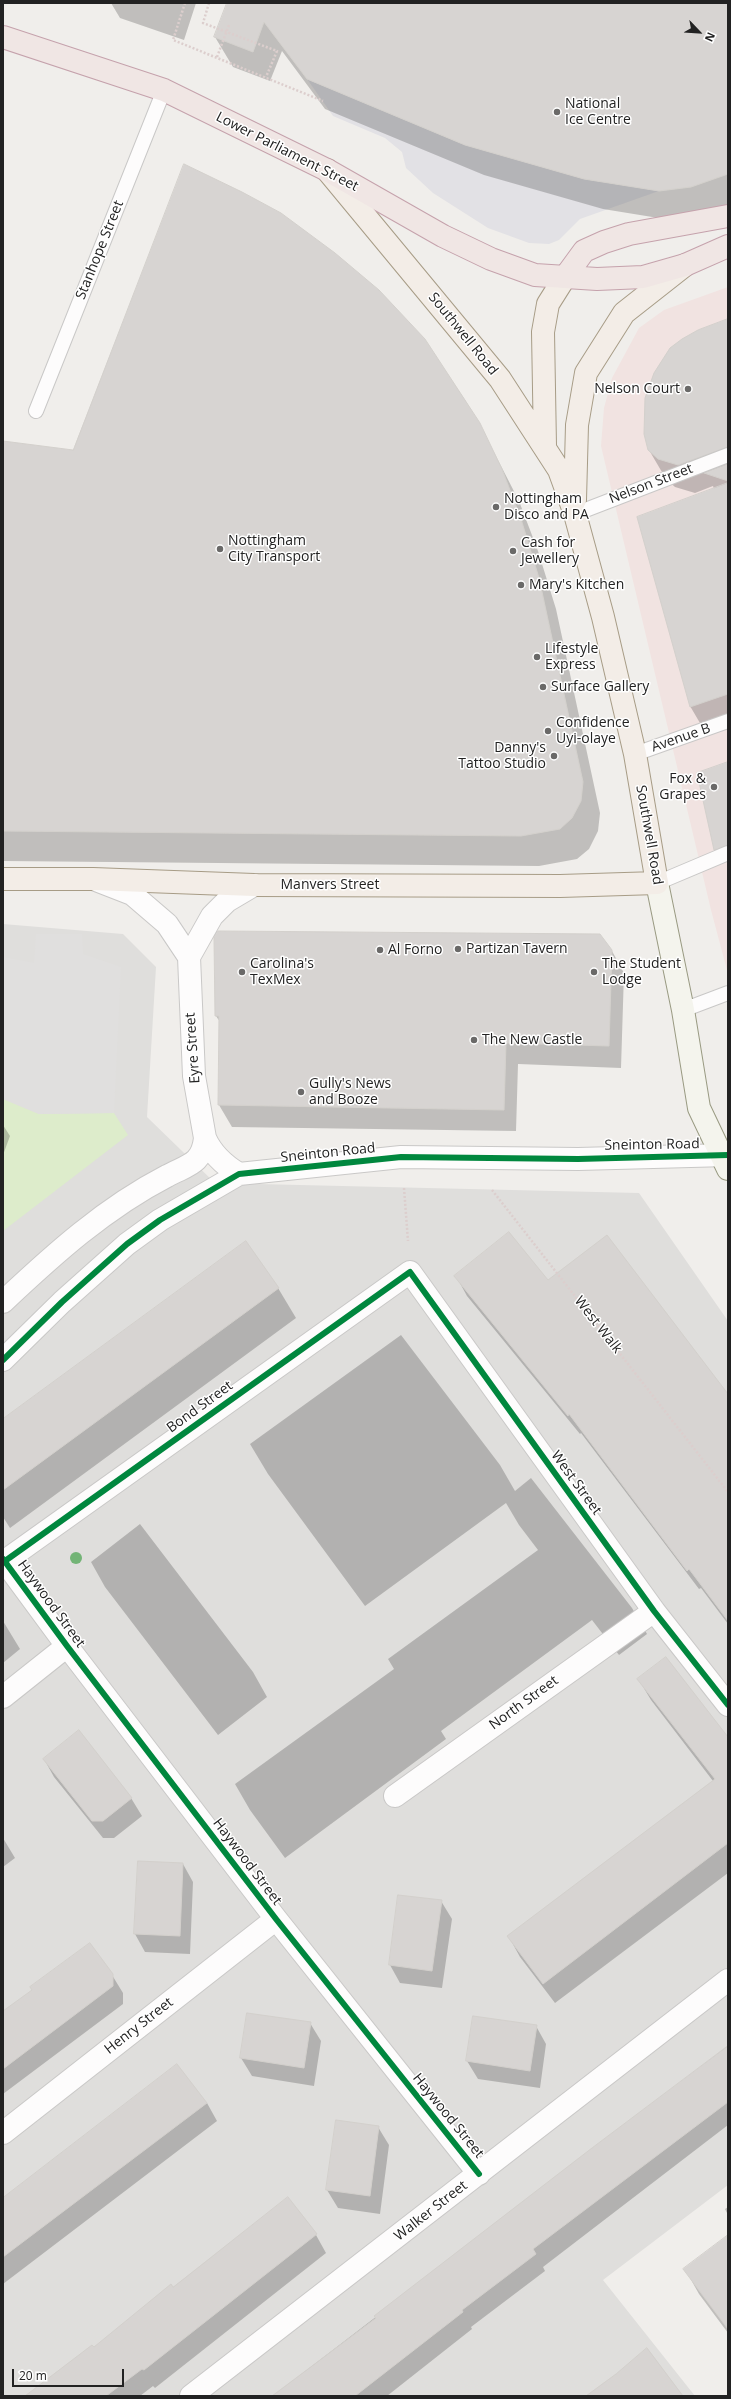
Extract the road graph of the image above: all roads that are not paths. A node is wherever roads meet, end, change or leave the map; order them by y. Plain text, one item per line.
1 (3, 37) edge
2 (164, 90) junction
3 (327, 170) junction
4 (728, 216) edge
5 (728, 246) edge
6 (685, 265) junction
7 (565, 277) junction
8 (36, 411) dead end
9 (545, 446) junction
10 (728, 455) edge
11 (575, 514) junction
12 (728, 722) edge
13 (635, 754) junction
14 (728, 853) edge
15 (3, 879) edge
16 (93, 879) junction
17 (657, 883) junction
18 (254, 885) junction
19 (189, 957) junction
20 (728, 993) edge
21 (683, 1010) junction
22 (205, 1138) junction
23 (726, 1160) edge
24 (239, 1174) junction
25 (410, 1272) joint
26 (3, 1302) edge
27 (3, 1360) edge
28 (4, 1560) edge
29 (654, 1611) junction
30 (67, 1646) junction
31 (3, 1697) edge
32 (728, 1705) edge
33 (395, 1796) dead end
34 (276, 1919) junction
35 (728, 1980) edge
36 (3, 2133) edge
37 (479, 2174) junction
38 (190, 2396) edge

1 - 2 highway, Lower Parliament Street
2 - 3 highway, Lower Parliament Street
2 - 8 lane, Stanhope Street
3 - 7 highway, Lower Parliament Street
3 - 9 main road, Southwell Road
4 - 7 highway
5 - 6 highway, Lower Parliament Street
6 - 7 highway, Lower Parliament Street
6 - 11 main road, Southwell Road
7 - 9 main road
9 - 11 main road, Southwell Road
10 - 11 lane, Nelson Street
11 - 13 main road, Southwell Road
12 - 13 lane, Avenue B
13 - 17 main road, Southwell Road
14 - 17 lane
15 - 16 main road, Manvers Street
16 - 18 main road, Manvers Street
16 - 19 street
17 - 18 main road, Manvers Street
17 - 21 main road, Southwell Road
18 - 19 street
19 - 22 street, Eyre Street
20 - 21 lane
21 - 23 main road, Southwell Road
22 - 24 street
22 - 26 street
23 - 24 street, Sneinton Road
24 - 27 street, Sneinton Road
25 - 28 street, Bond Street
25 - 29 street, West Street
28 - 30 street, Haywood Street
29 - 32 street, West Street
29 - 33 street, North Street
30 - 31 street
30 - 34 street, Haywood Street
34 - 36 street, Henry Street
34 - 37 street, Haywood Street
35 - 37 street, Walker Street
37 - 38 street, Walker Street

